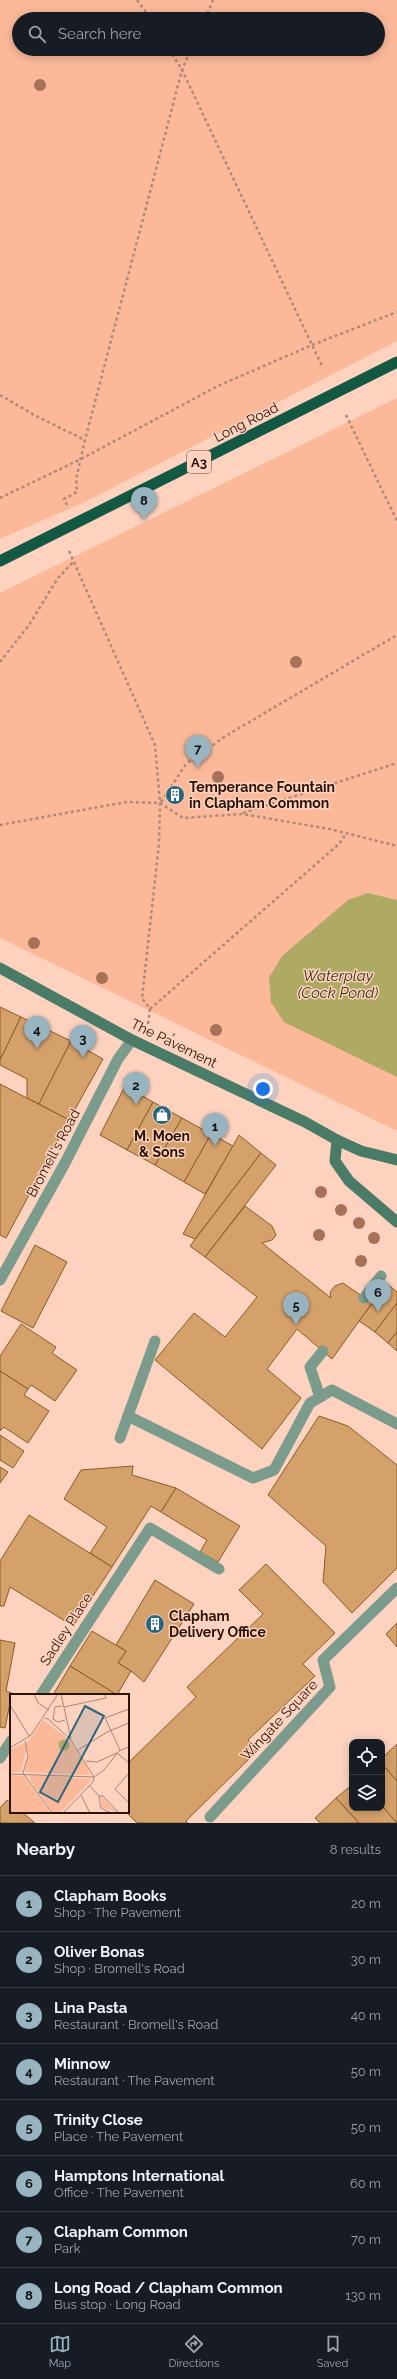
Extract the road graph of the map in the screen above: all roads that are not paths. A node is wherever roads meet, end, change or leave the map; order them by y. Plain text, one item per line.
1 (397, 362) edge
2 (0, 561) edge
3 (0, 968) edge
4 (132, 1040) junction
5 (337, 1140) junction
6 (397, 1160) edge
7 (397, 1222) edge
8 (381, 1276) dead end
9 (0, 1280) edge
10 (364, 1298) dead end
11 (155, 1341) dead end
12 (323, 1351) dead end
13 (320, 1397) junction
14 (128, 1416) junction
15 (397, 1424) edge
16 (120, 1438) dead end
17 (219, 1569) dead end
18 (397, 1588) edge
19 (42, 1694) edge
20 (10, 1743) edge
21 (0, 1758) edge
22 (210, 1817) dead end

1 - 2 highway, Long Road / A3
3 - 4 main road, The Pavement
4 - 5 main road, The Pavement
4 - 9 street, Bromell's Road
5 - 6 main road, The Pavement
5 - 7 main road
8 - 10 street
11 - 14 street
12 - 13 street
13 - 14 street
13 - 15 street
14 - 16 street
17 - 19 street, Sadley Place
18 - 22 street, Wingate Square
20 - 21 street

